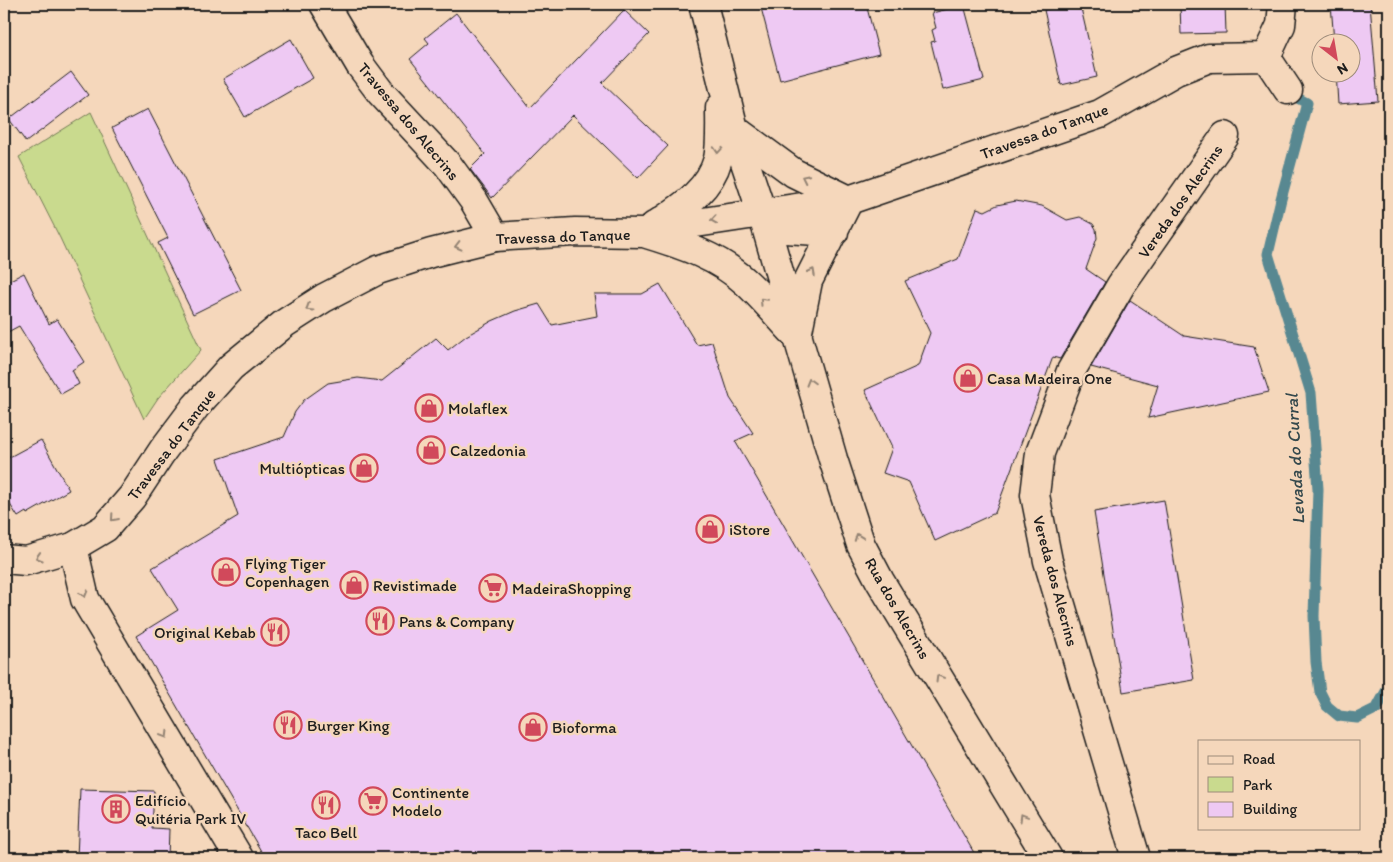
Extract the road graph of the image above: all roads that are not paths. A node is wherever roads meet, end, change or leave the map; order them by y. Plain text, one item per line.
1 (324, 4) edge
2 (702, 4) edge
3 (1283, 4) edge
4 (1266, 57) junction
5 (722, 84) junction
6 (1288, 90) dead end
7 (734, 130) junction
8 (1225, 136) dead end
9 (849, 200) junction
10 (762, 213) junction
11 (834, 232) junction
12 (643, 233) junction
13 (495, 237) junction
14 (797, 336) junction
15 (73, 547) junction
16 (4, 560) edge
17 (239, 858) edge
18 (1048, 858) edge
19 (1136, 858) edge

1 - 13 street, Travessa dos Alecrins
2 - 5 street, Rua dos Alecrins
3 - 4 street
4 - 6 street
4 - 9 street, Travessa do Tanque
5 - 7 street, Rua dos Alecrins
5 -> 12 street
9 -> 7 street
7 - 10 street, Rua dos Alecrins
8 - 19 street, Vereda dos Alecrins
9 - 10 street, Travessa do Tanque
9 - 11 street
10 - 11 street
10 -> 12 street, Travessa do Tanque
10 - 14 street, Rua dos Alecrins
14 -> 11 street
12 - 13 street, Travessa do Tanque
14 -> 12 street, Rua dos Alecrins
13 -> 15 street, Travessa do Tanque
18 -> 14 street, Rua dos Alecrins
15 -> 16 street, Travessa do Tanque
15 -> 17 street

